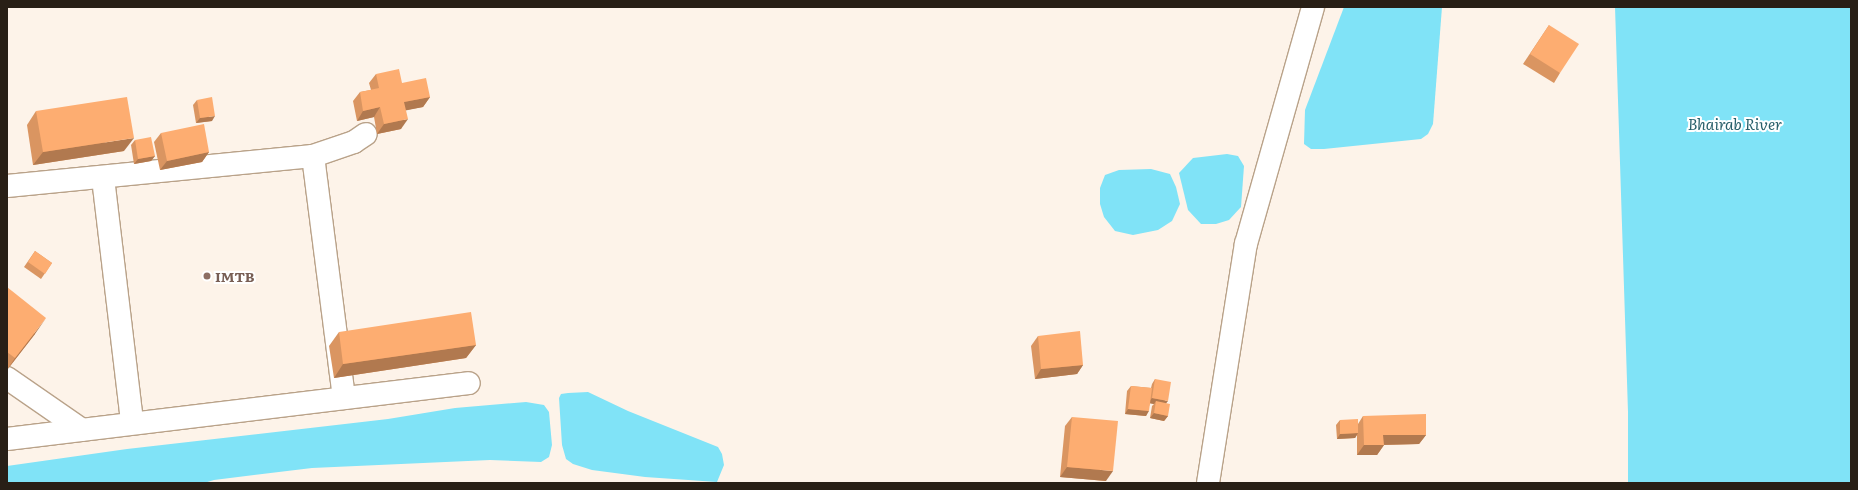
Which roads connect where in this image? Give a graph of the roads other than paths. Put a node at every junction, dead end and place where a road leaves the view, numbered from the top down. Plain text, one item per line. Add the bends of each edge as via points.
1 (1313, 7) edge
2 (366, 134) dead end
3 (312, 156) junction
4 (103, 178) junction
5 (7, 186) edge
6 (7, 378) edge
7 (469, 383) dead end
8 (344, 398) junction
9 (131, 414) dead end
10 (82, 430) junction
11 (7, 439) edge
12 (1208, 483) edge

1 - 12 street via 1246,244
2 - 3 street via 354,142
3 - 4 street
3 - 8 street
4 - 5 street
4 - 9 street
6 - 10 street
7 - 8 street
8 - 10 street
10 - 11 street

